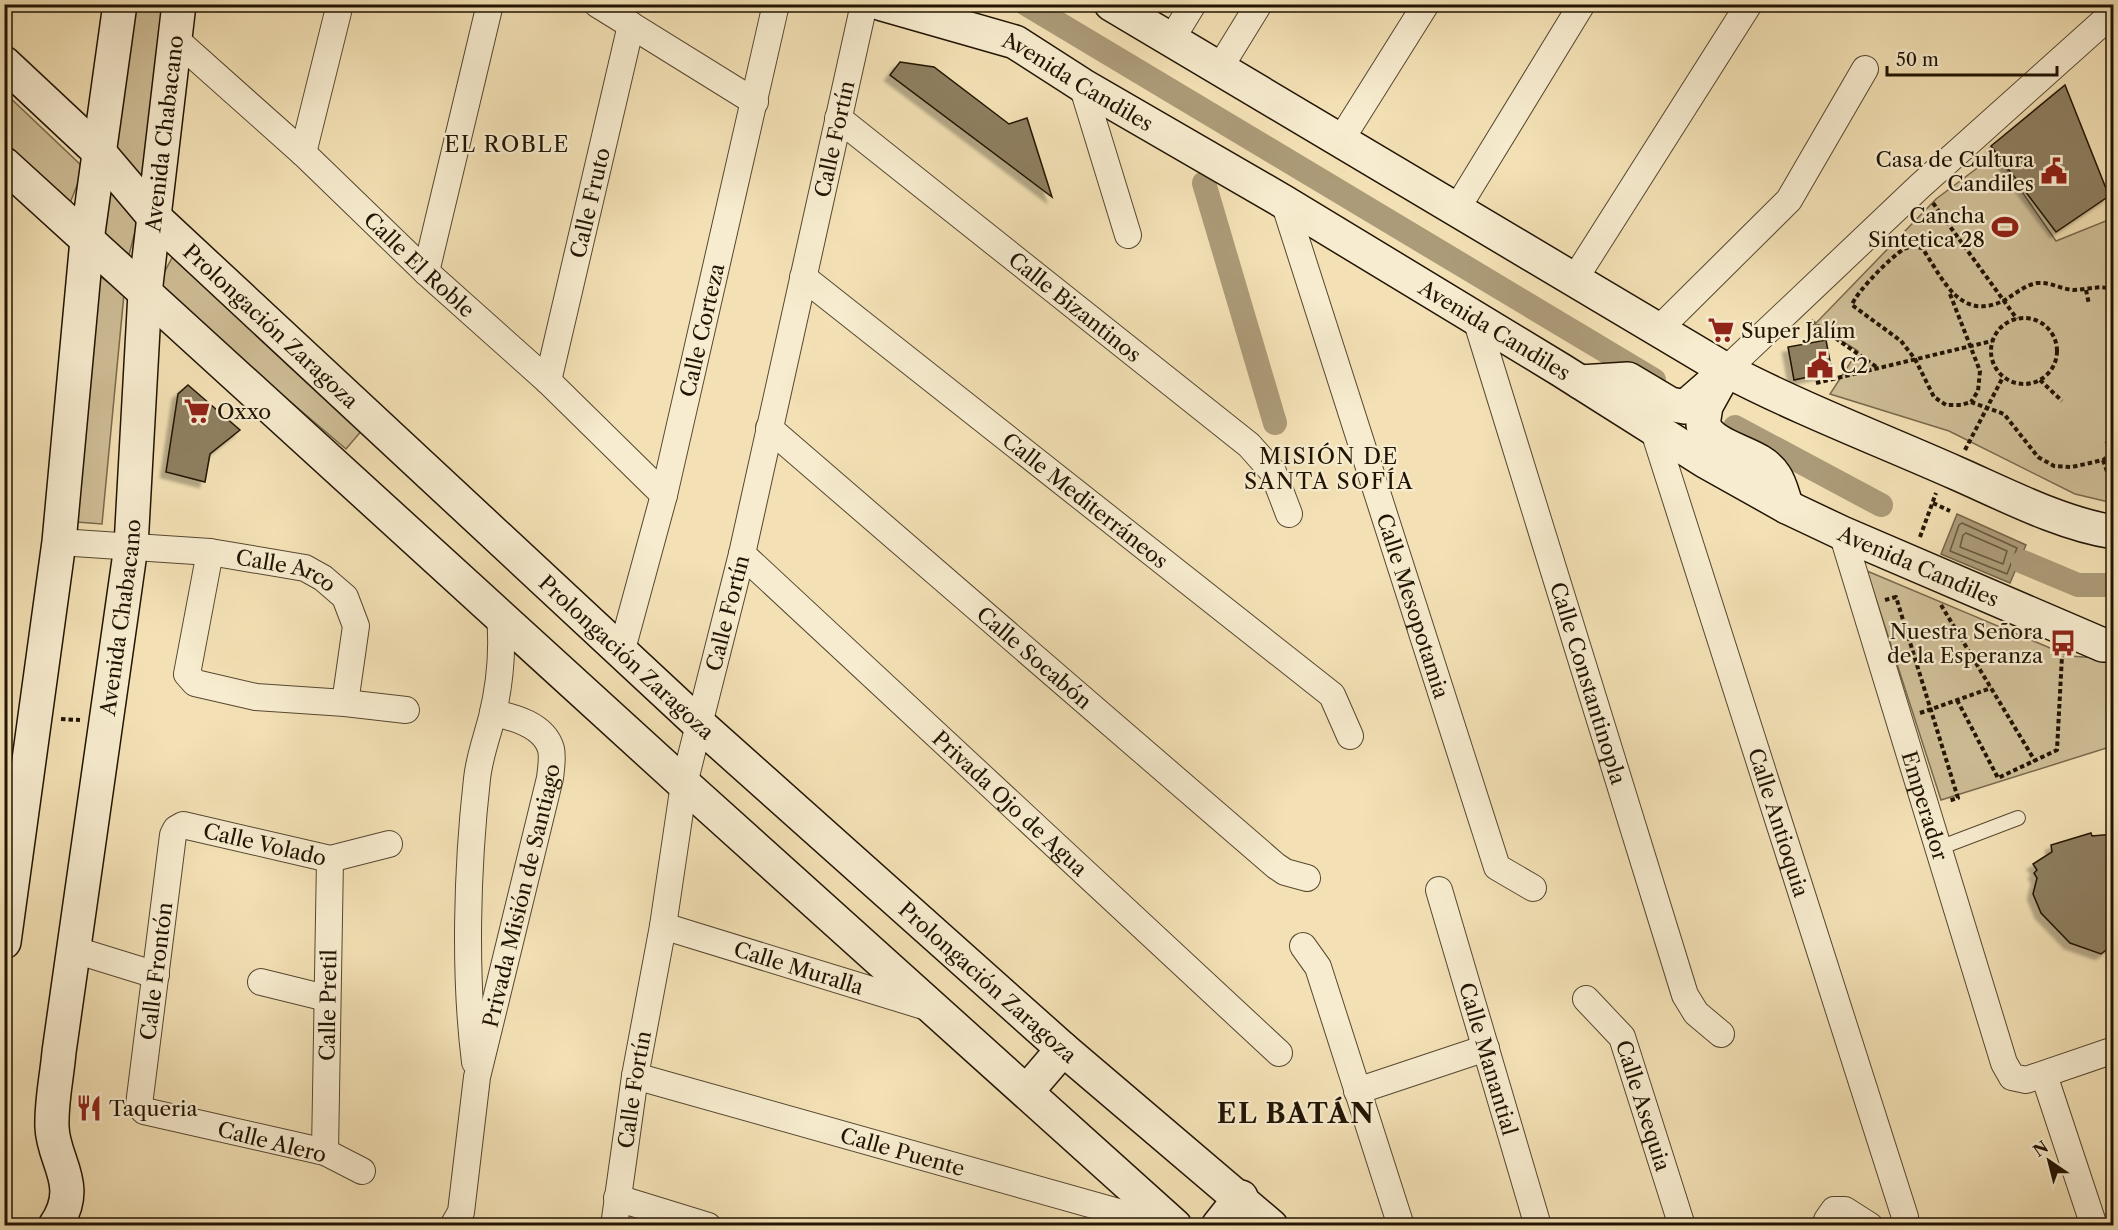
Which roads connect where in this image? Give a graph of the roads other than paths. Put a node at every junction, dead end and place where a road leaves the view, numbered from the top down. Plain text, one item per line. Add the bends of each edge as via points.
1 (120, 4) edge
2 (179, 4) edge
3 (340, 4) edge
4 (490, 4) edge
5 (597, 4) edge
6 (776, 4) edge
7 (864, 4) edge
8 (882, 4) edge
9 (1111, 4) edge
10 (1193, 4) edge
11 (1259, 4) edge
12 (1426, 4) edge
13 (1582, 4) edge
14 (1749, 4) edge
15 (2114, 12) edge
16 (631, 25) junction
17 (174, 38) junction
18 (1171, 40) junction
19 (4, 63) edge
20 (1219, 69) junction
21 (1865, 69) dead end
22 (1082, 85) junction
23 (755, 102) junction
24 (838, 118) junction
25 (1340, 141) junction
26 (98, 151) junction
27 (303, 153) junction
28 (4, 164) edge
29 (1284, 202) junction
30 (1456, 210) junction
31 (154, 217) junction
32 (1128, 235) dead end
33 (87, 240) junction
34 (426, 272) junction
35 (803, 277) junction
36 (1574, 280) junction
37 (145, 293) junction
38 (1476, 319) junction
39 (1658, 330) junction
40 (1726, 370) junction
41 (548, 381) junction
42 (1580, 382) junction
43 (769, 428) junction
44 (1653, 428) junction
45 (664, 495) junction
46 (1787, 507) junction
47 (1290, 514) dead end
48 (2114, 532) edge
49 (1842, 534) junction
50 (59, 542) junction
51 (131, 546) junction
52 (210, 552) junction
53 (742, 554) junction
54 (2034, 616) junction
55 (500, 617) junction
56 (2108, 645) edge
57 (621, 653) junction
58 (345, 702) junction
59 (406, 710) dead end
60 (493, 712) junction
61 (700, 725) junction
62 (1350, 736) dead end
63 (684, 784) junction
64 (2018, 818) dead end
65 (176, 829) joint
66 (389, 844) dead end
67 (1938, 848) junction
68 (330, 859) junction
69 (1306, 878) dead end
70 (1533, 888) dead end
71 (1439, 890) dead end
72 (663, 926) junction
73 (4, 942) edge
74 (1303, 946) dead end
75 (75, 950) junction
76 (156, 975) junction
77 (261, 982) dead end
78 (326, 998) junction
79 (1586, 999) dead end
80 (935, 1009) junction
81 (1721, 1034) dead end
82 (1486, 1048) junction
83 (1063, 1049) junction
84 (2114, 1050) edge
85 (1279, 1053) dead end
86 (2044, 1075) junction
87 (635, 1076) junction
88 (477, 1077) junction
89 (1027, 1091) junction
90 (1357, 1091) junction
91 (144, 1111) joint
92 (325, 1152) junction
93 (362, 1172) dead end
94 (1241, 1197) junction
95 (617, 1198) junction
96 (1905, 1217) dead end
97 (459, 1221) edge
98 (55, 1226) edge
99 (614, 1226) edge
100 (708, 1226) edge
101 (1168, 1226) edge
102 (1176, 1226) edge
103 (1218, 1226) edge
104 (1271, 1226) edge
105 (1401, 1226) edge
106 (1538, 1226) edge
107 (1682, 1226) edge
108 (1828, 1226) edge
109 (1870, 1226) edge
110 (2094, 1226) edge

1 - 26 main road
2 - 17 main road, Avenida Chabacano
3 - 27 street
4 - 34 street
5 - 16 street
6 - 23 street, Calle Corteza
7 - 24 street, Calle Fortín
8 - 22 main road, Avenida Candiles via 1015,42
9 - 18 main road
10 - 18 street
11 - 20 street
12 - 25 street
13 - 30 street
14 - 36 street
15 - 40 street via 1920,186
16 - 23 street
16 - 41 street, Calle Fruto
17 - 27 street, Calle El Roble
17 - 31 main road, Avenida Chabacano
18 - 20 main road
19 - 26 main road, Prolongación Zaragoza
20 - 25 main road
21 - 39 street via 1790,200
22 - 29 main road, Avenida Candiles
22 - 32 street
23 - 45 street, Calle Corteza
24 - 35 street, Calle Fortín
24 - 47 street, Calle Bizantinos via 1249,445 1273,472
25 - 30 main road
26 - 31 main road, Prolongación Zaragoza
26 - 33 main road
27 - 34 street, Calle El Roble
28 - 33 main road
29 - 38 main road, Avenida Candiles
29 - 70 street, Calle Mesopotamia via 1497,867
30 - 36 main road
31 - 37 main road, Avenida Chabacano
31 - 57 main road, Prolongación Zaragoza
33 - 37 main road
33 - 50 main road
34 - 41 street, Calle El Roble
35 - 43 street, Calle Fortín
35 - 62 street, Calle Mediterráneos via 1332,695
36 - 39 main road
37 - 51 main road, Avenida Chabacano
37 - 55 main road
38 - 42 main road, Avenida Candiles
38 - 81 street, Calle Constantinopla via 1686,995 1696,1013
39 - 40 main road
40 - 42 main road via 1685,407 1675,407 1628,379
40 - 46 main road via 1706,406 1703,425 1716,439 1771,471
40 - 48 main road via 1945,483 2091,529
41 - 45 street, Calle El Roble
42 - 44 main road, Avenida Candiles
43 - 53 street, Calle Fortín
43 - 69 street, Calle Socabón via 1276,866
44 - 46 main road, Avenida Candiles
44 - 96 street, Calle Antioquia
45 - 57 street, Calle Corteza
46 - 49 main road, Avenida Candiles
49 - 54 main road, Avenida Candiles via 1918,553
49 - 67 street, Emperador
50 - 51 street, Calle Arco
50 - 73 main road
51 - 52 street, Calle Arco
51 - 75 main road, Avenida Chabacano
52 - 58 street, Calle Arco via 305,568 345,597 356,626
52 - 58 street via 187,674 195,683 256,698
53 - 61 street, Calle Fortín
53 - 85 street, Privada Ojo de Agua
54 - 56 main road, Avenida Candiles
54 - 56 lane via 2046,636 2082,651
55 - 60 street, Privada Misión de Santiago via 502,642
55 - 63 main road
57 - 61 main road, Prolongación Zaragoza
58 - 59 street
60 - 88 street, Privada Misión de Santiago via 477,778 470,873 469,1014
60 - 88 street, Privada Misión de Santiago via 520,719 546,739 551,750 550,778
61 - 63 street, Calle Fortín
61 - 83 main road, Prolongación Zaragoza
63 - 72 street, Calle Fortín
63 - 80 main road
64 - 67 lane
65 - 68 street, Calle Volado via 183,825
65 - 76 street, Calle Frontón
66 - 68 street, Calle Volado
67 - 86 street, Emperador via 2004,1063 2012,1077 2026,1080
68 - 78 street, Calle Pretil
71 - 82 street, Calle Manantial
72 - 80 street, Calle Muralla
72 - 87 street, Calle Fortín
74 - 90 street via 1317,967
75 - 76 street
75 - 98 main road, Avenida Chabacano via 52,1128 67,1184
76 - 91 street, Calle Frontón via 139,1105
77 - 78 street
78 - 92 street, Calle Pretil
79 - 107 street, Calle Asequia via 1622,1037
80 - 89 main road
82 - 90 street
82 - 106 street, Calle Manantial
83 - 89 main road
83 - 94 main road, Prolongación Zaragoza
84 - 86 street
86 - 110 street
87 - 95 street, Calle Fortín
87 - 101 street, Calle Puente
88 - 97 street, Privada Misión de Santiago
89 - 102 main road
90 - 105 street
91 - 92 street, Calle Alero
92 - 93 street, Calle Alero
94 - 103 main road
94 - 104 main road, Prolongación Zaragoza
95 - 99 street, Calle Fortín
95 - 100 street
108 - 109 street via 1827,1220 1834,1210 1845,1210

